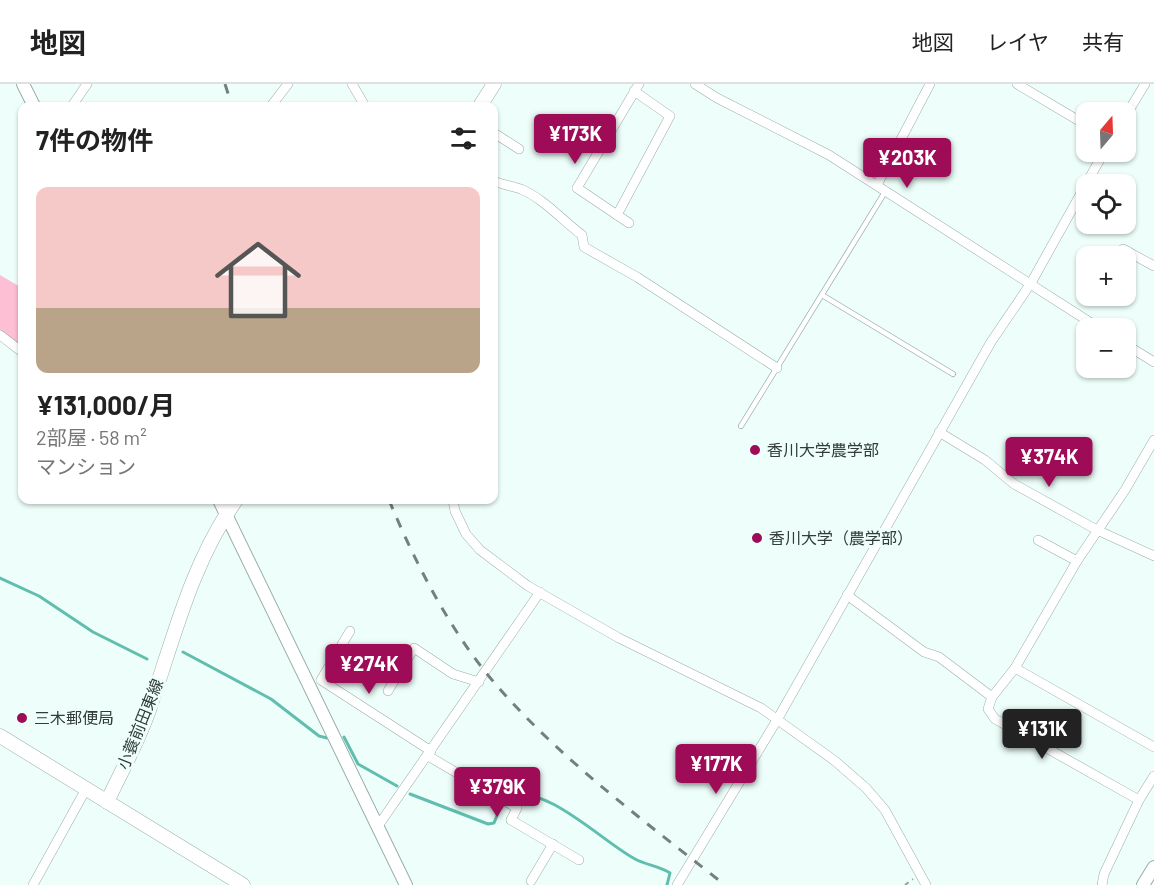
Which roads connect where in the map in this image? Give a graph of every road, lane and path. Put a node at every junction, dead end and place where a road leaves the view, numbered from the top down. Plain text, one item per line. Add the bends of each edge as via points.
1 (23, 84) edge
2 (87, 84) edge
3 (288, 84) edge
4 (494, 84) edge
5 (695, 84) edge
6 (930, 84) edge
7 (1017, 84) edge
8 (1145, 84) edge
9 (356, 85) edge
10 (637, 86) edge
11 (32, 102) edge
12 (75, 102) edge
13 (274, 102) edge
14 (363, 102) edge
15 (483, 102) edge
16 (1134, 102) edge
17 (1076, 119) edge
18 (498, 136) edge
19 (519, 149) dead end
20 (1098, 162) edge
21 (498, 182) edge
22 (877, 185) junction
23 (885, 192) junction
24 (617, 215) junction
25 (629, 223) dead end
26 (1136, 256) edge
27 (1154, 266) edge
28 (1031, 283) junction
29 (822, 295) junction
30 (1084, 318) edge
31 (0, 335) edge
32 (18, 349) edge
33 (1136, 351) edge
34 (1154, 362) edge
35 (777, 368) junction
36 (953, 374) dead end
37 (741, 426) dead end
38 (939, 432) junction
39 (1154, 440) edge
40 (1144, 455) junction
41 (1154, 460) edge
42 (221, 504) edge
43 (233, 504) edge
44 (454, 504) edge
45 (226, 514) junction
46 (1097, 530) junction
47 (1038, 540) dead end
48 (1154, 556) edge
49 (1077, 561) junction
50 (540, 592) junction
51 (847, 595) junction
52 (350, 631) dead end
53 (1015, 668) junction
54 (479, 682) junction
55 (315, 683) junction
56 (388, 692) dead end
57 (992, 698) junction
58 (777, 720) junction
59 (0, 736) edge
60 (1154, 747) edge
61 (429, 753) junction
62 (1154, 776) edge
63 (86, 789) junction
64 (1139, 800) junction
65 (107, 802) junction
66 (378, 826) junction
67 (553, 844) junction
68 (579, 860) dead end
69 (1154, 867) edge
70 (531, 881) dead end
71 (33, 885) edge
72 (243, 885) edge
73 (406, 885) edge
74 (677, 885) edge
75 (926, 885) edge
76 (1102, 885) edge
77 (1143, 885) edge

1 - 11 street
2 - 12 street
3 - 13 street
4 - 15 main road
5 - 22 street
6 - 22 street
7 - 17 street
8 - 16 street
9 - 14 street
10 - 24 street via 670,116
10 - 24 street via 577,188
18 - 19 street
20 - 28 street
21 - 35 street via 521,189 552,209 582,235 584,247
22 - 23 street
23 - 28 street
23 - 29 lane
24 - 25 street
26 - 27 street
28 - 30 street
28 - 38 street via 991,342
29 - 35 lane
29 - 36 lane
31 - 32 street
33 - 34 street
35 - 37 lane
38 - 46 street via 985,460 1014,484
38 - 51 street
39 - 40 street
40 - 41 street
40 - 46 street
42 - 45 street
43 - 45 main road, 小蓑前田東線
44 - 50 street via 466,534 480,550
45 - 55 street
45 - 65 main road, 小蓑前田東線 via 189,591 145,721
46 - 48 street
46 - 49 street
47 - 49 street
49 - 53 street
50 - 54 street
50 - 58 street via 602,629
51 - 57 street
51 - 58 street
52 - 55 street
53 - 57 street
53 - 60 street
54 - 56 street via 453,674 414,648
54 - 61 street
55 - 61 street
55 - 66 street
57 - 64 street via 988,709 995,719
58 - 74 street
58 - 75 street via 866,788 885,810
59 - 63 main road
61 - 66 street
61 - 67 street via 517,808 511,820
62 - 64 street
63 - 65 main road
63 - 71 street
64 - 76 street
65 - 72 main road
66 - 73 street
67 - 68 street
67 - 70 street
69 - 77 street

